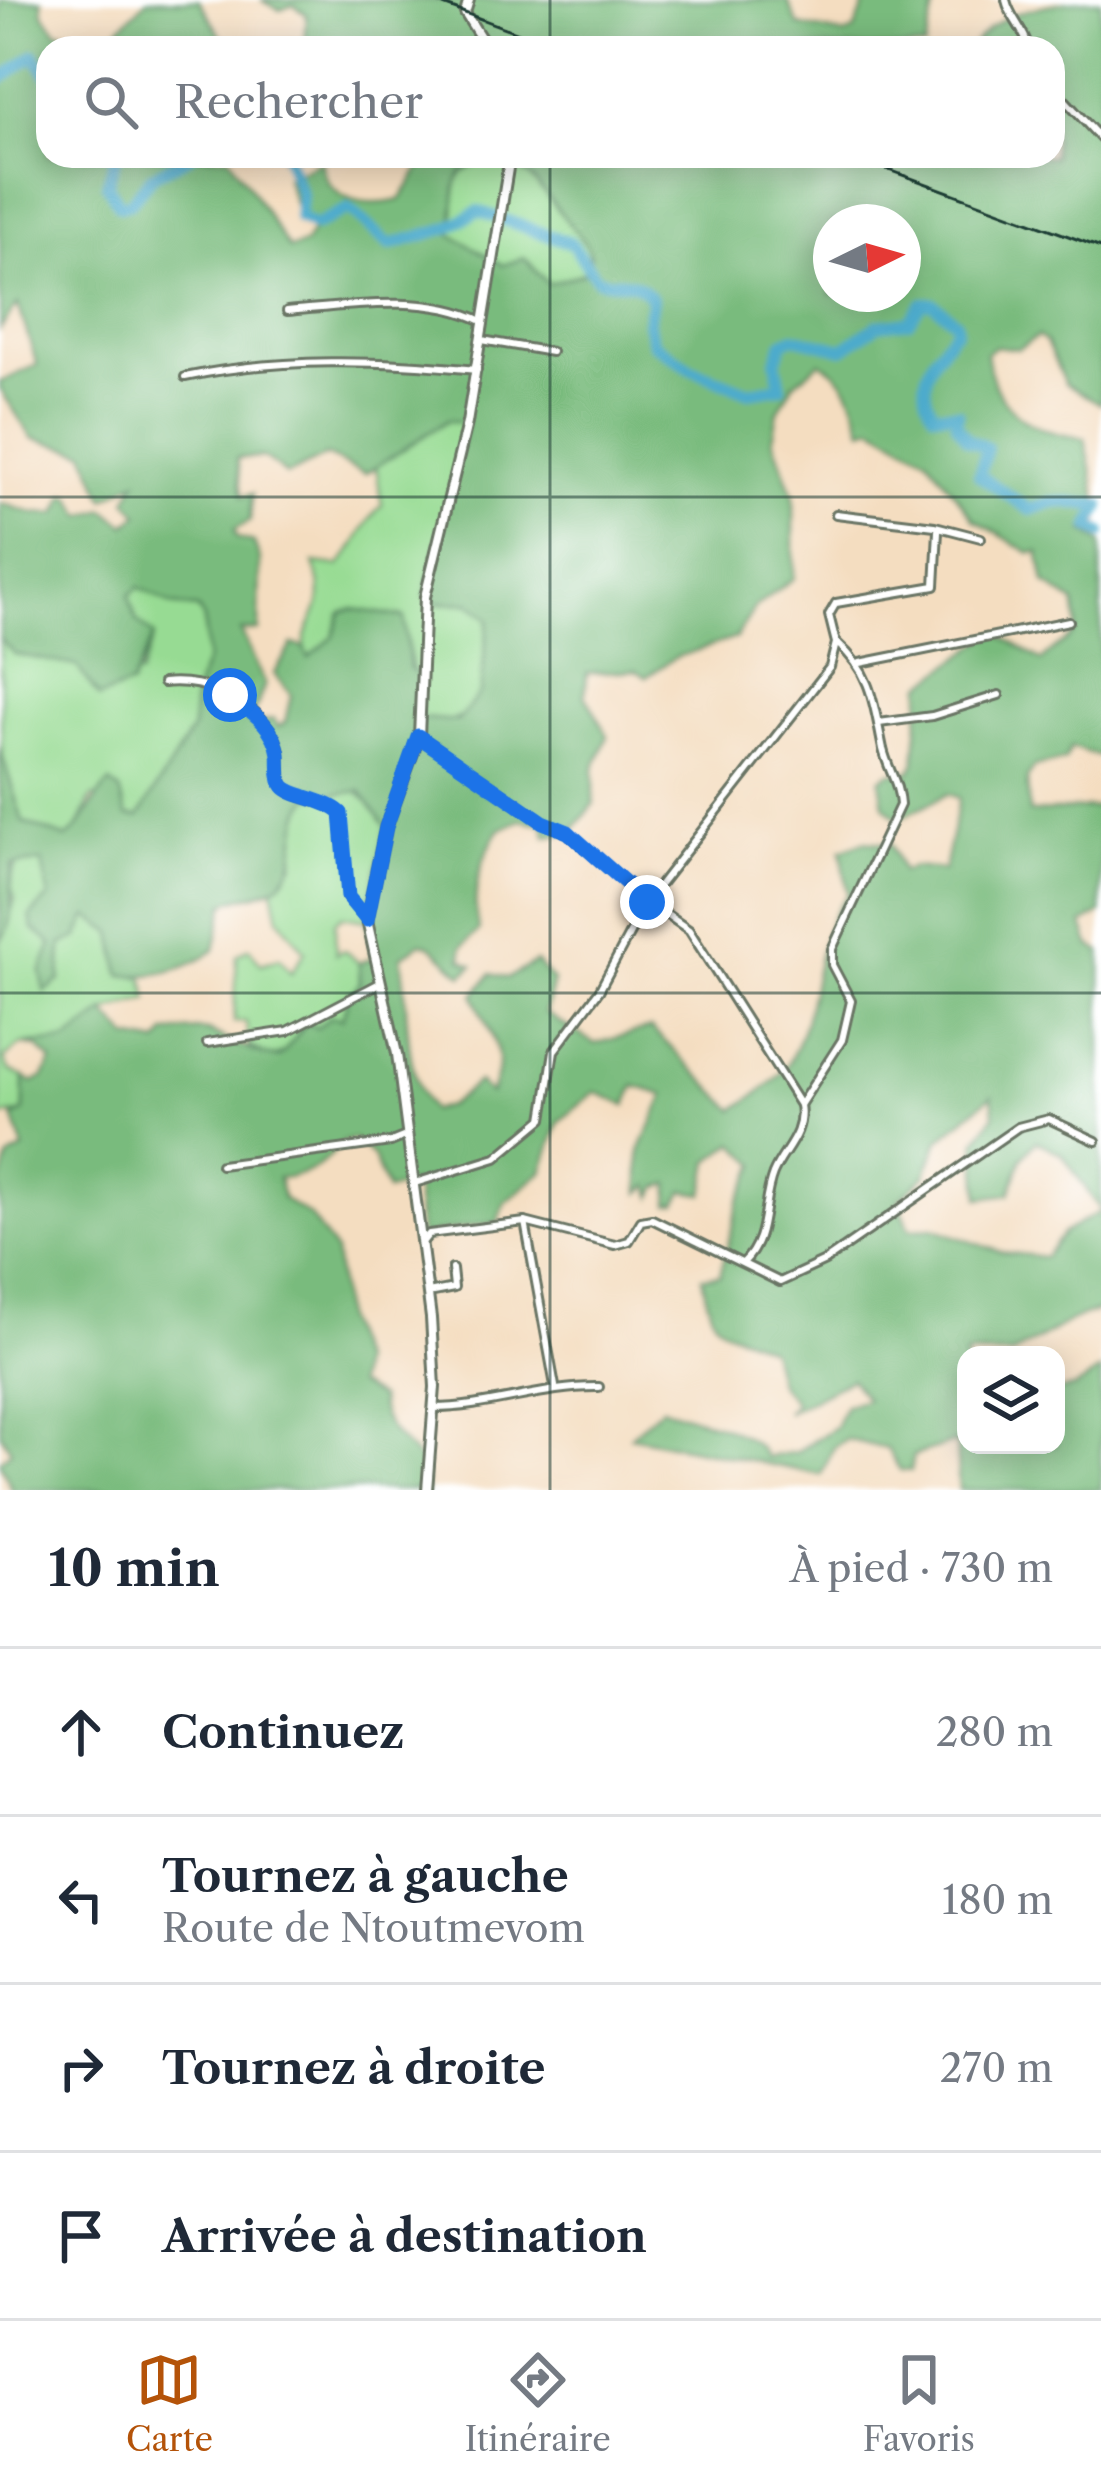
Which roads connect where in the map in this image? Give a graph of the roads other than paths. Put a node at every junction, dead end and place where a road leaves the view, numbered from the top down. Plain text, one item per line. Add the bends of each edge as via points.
1 (469, 0) edge
2 (1006, 0) edge
3 (479, 36) edge
4 (1026, 36) edge
5 (1065, 100) edge
6 (1101, 139) edge
7 (508, 168) edge
8 (287, 311) dead end
9 (485, 322) junction
10 (482, 340) junction
11 (551, 352) dead end
12 (477, 370) junction
13 (185, 377) dead end
14 (836, 514) dead end
15 (938, 531) junction
16 (981, 538) dead end
17 (1069, 621) dead end
18 (836, 644) junction
19 (860, 663) junction
20 (163, 683) dead end
21 (999, 695) dead end
22 (879, 723) junction
23 (418, 736) junction
24 (647, 902) junction
25 (367, 920) junction
26 (378, 984) junction
27 (208, 1043) dead end
28 (800, 1106) junction
29 (407, 1135) junction
30 (1096, 1141) dead end
31 (221, 1165) dead end
32 (416, 1183) junction
33 (525, 1222) junction
34 (421, 1244) junction
35 (743, 1263) junction
36 (452, 1269) dead end
37 (428, 1293) junction
38 (555, 1387) junction
39 (598, 1387) dead end
40 (434, 1408) junction
41 (427, 1490) edge

1 - 3 street via 465,13
2 - 4 street
5 - 6 street
7 - 9 street
8 - 9 street via 400,306
9 - 10 street
10 - 11 street
10 - 12 street
12 - 13 street via 379,360
12 - 23 street via 425,597
14 - 15 street
15 - 16 street
15 - 18 street via 935,586 836,603 829,615
17 - 19 street
18 - 19 street
18 - 24 street via 830,667 793,718
19 - 22 street
20 - 25 street via 209,687 263,720 279,747 282,784 341,813 348,897
21 - 22 street
22 - 28 street via 900,805 832,949 851,1001 842,1040
23 - 24 street via 568,832
23 - 25 street via 386,827
24 - 28 street via 689,930
24 - 32 street via 599,992 554,1051 543,1119 496,1158
25 - 26 street
26 - 27 street via 288,1031
26 - 29 street
28 - 35 street via 802,1119 773,1172 767,1215
29 - 31 street
29 - 32 street
30 - 35 street via 1049,1119 1018,1127 796,1278 768,1279
32 - 34 street
33 - 34 street via 429,1234
33 - 35 street via 615,1245 652,1219
33 - 38 street
34 - 37 street
36 - 37 street via 454,1288
37 - 40 street
38 - 39 street
38 - 40 street
40 - 41 street

